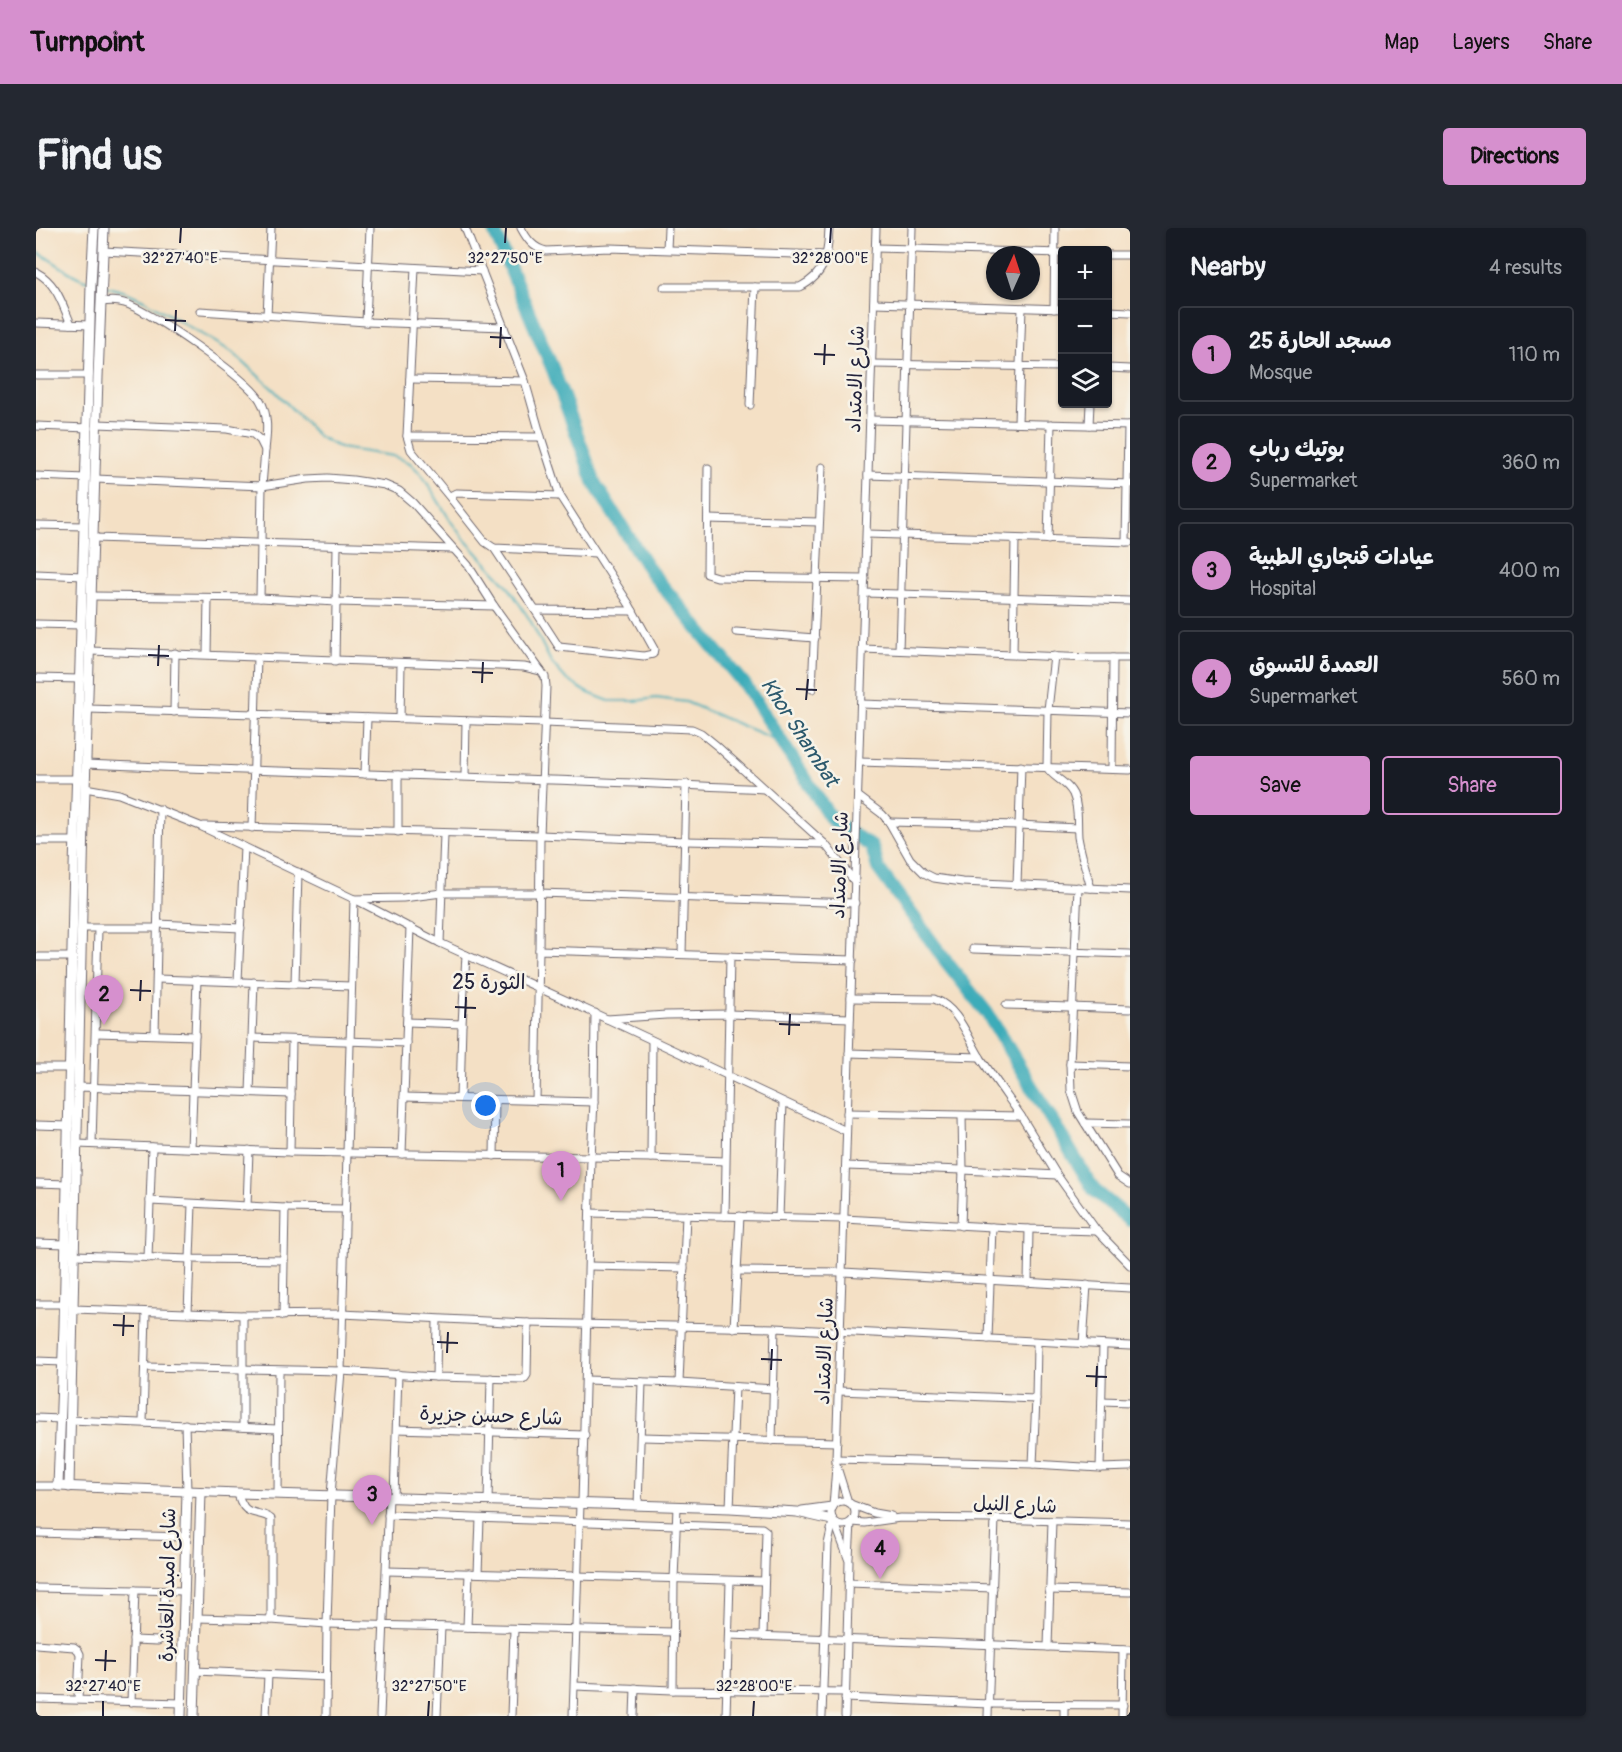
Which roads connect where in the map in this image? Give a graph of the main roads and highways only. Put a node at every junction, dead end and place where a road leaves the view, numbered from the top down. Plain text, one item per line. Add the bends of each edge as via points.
1 (94, 228) edge
2 (104, 228) edge
3 (97, 274) junction
4 (92, 426) junction
5 (90, 478) junction
6 (66, 1419) junction
7 (69, 1487) junction
8 (187, 1491) junction
9 (201, 1491) junction
10 (832, 1506) road end
11 (797, 1512) junction
12 (187, 1515) junction
13 (200, 1515) junction
14 (833, 1521) road end
15 (182, 1716) edge
16 (194, 1716) edge

1 - 3 main road
2 - 3 main road
3 - 4 main road via 101,302
3 - 4 main road via 91,286
4 - 5 main road
5 - 6 main road via 94,538 74,1309
5 - 6 main road via 84,526 69,1068 63,1362
6 - 7 main road
6 - 7 main road via 58,1486
7 - 8 main road
8 - 9 main road
8 - 12 main road, شارع امبدة العاشرة
9 - 11 main road
9 - 13 main road, شارع امبدة العاشرة
10 - 11 main road
11 - 14 main road
12 - 13 main road
12 - 15 main road, شارع امبدة العاشرة
13 - 16 main road, شارع امبدة العاشرة

